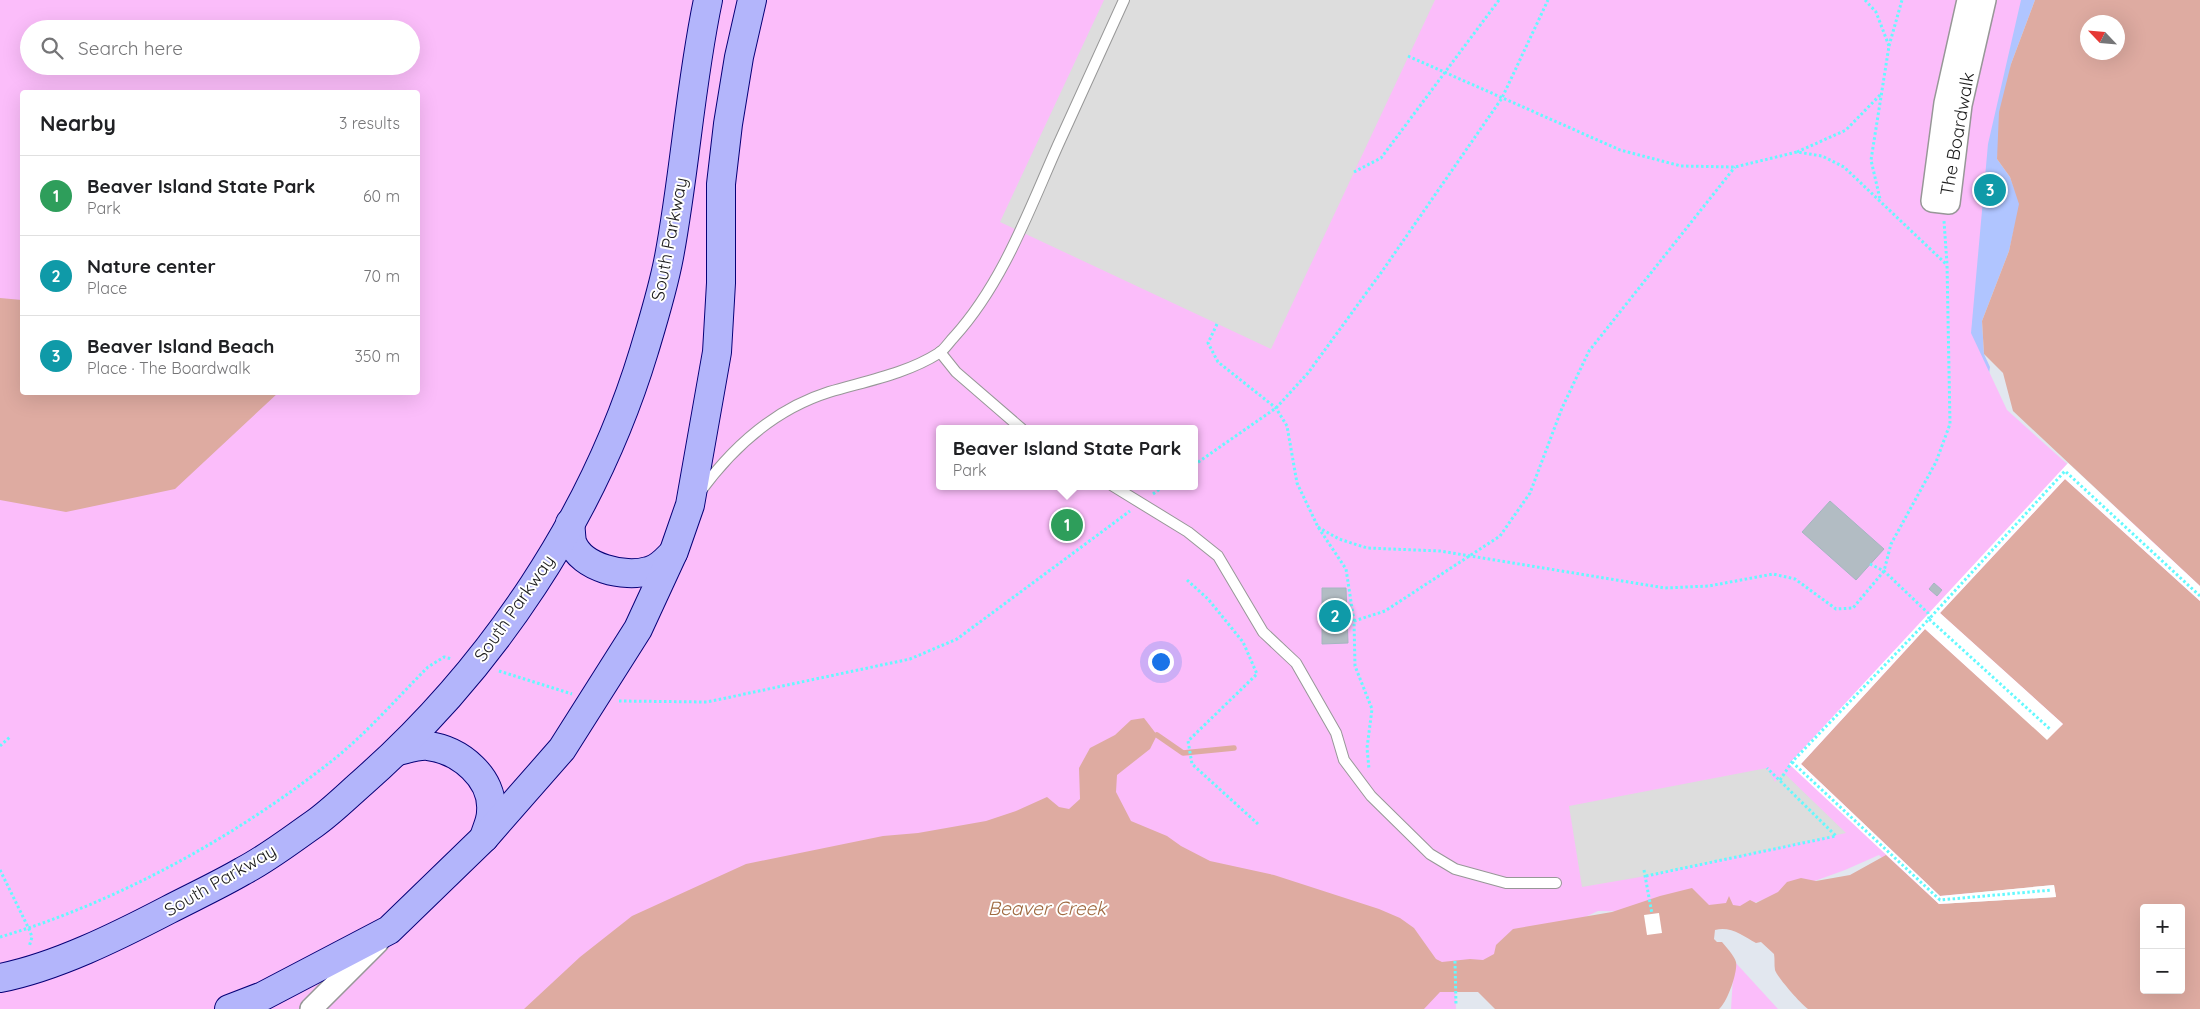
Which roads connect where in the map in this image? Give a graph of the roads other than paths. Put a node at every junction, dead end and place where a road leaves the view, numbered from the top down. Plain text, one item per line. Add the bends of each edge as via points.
1 (708, 0) edge
2 (752, 0) edge
3 (1124, 0) edge
4 (1968, 0) edge
5 (1986, 0) edge
6 (940, 352) junction
7 (1017, 425) edge
8 (1120, 490) edge
9 (690, 505) junction
10 (570, 523) junction
11 (674, 551) junction
12 (398, 751) junction
13 (484, 838) junction
14 (1556, 883) dead end
15 (389, 930) junction
16 (10, 976) edge
17 (229, 1009) edge
18 (311, 1009) edge

1 - 10 street, South Parkway via 669,259 625,408
2 - 9 street via 725,144 717,352
3 - 6 lane via 1008,254 977,307
4 - 5 street, The Boardwalk via 1945,103 1932,201 1942,203 1949,203 1961,105
6 - 7 lane via 956,372
6 - 9 lane via 896,374 796,405 769,422 719,467
8 - 14 lane via 1188,532 1218,556 1263,632 1296,663 1336,733 1344,760 1371,796 1430,854 1454,869 1506,883
9 - 11 street
10 - 11 street via 576,550 597,566 614,572 649,571 661,565
10 - 12 street, South Parkway via 539,576 476,664
11 - 13 street via 638,628 562,749
12 - 13 street via 426,746 439,748 460,757 480,775 489,796 491,812
12 - 16 street, South Parkway via 316,822 245,870 118,936
13 - 15 street
15 - 17 street via 263,996
15 - 18 street

